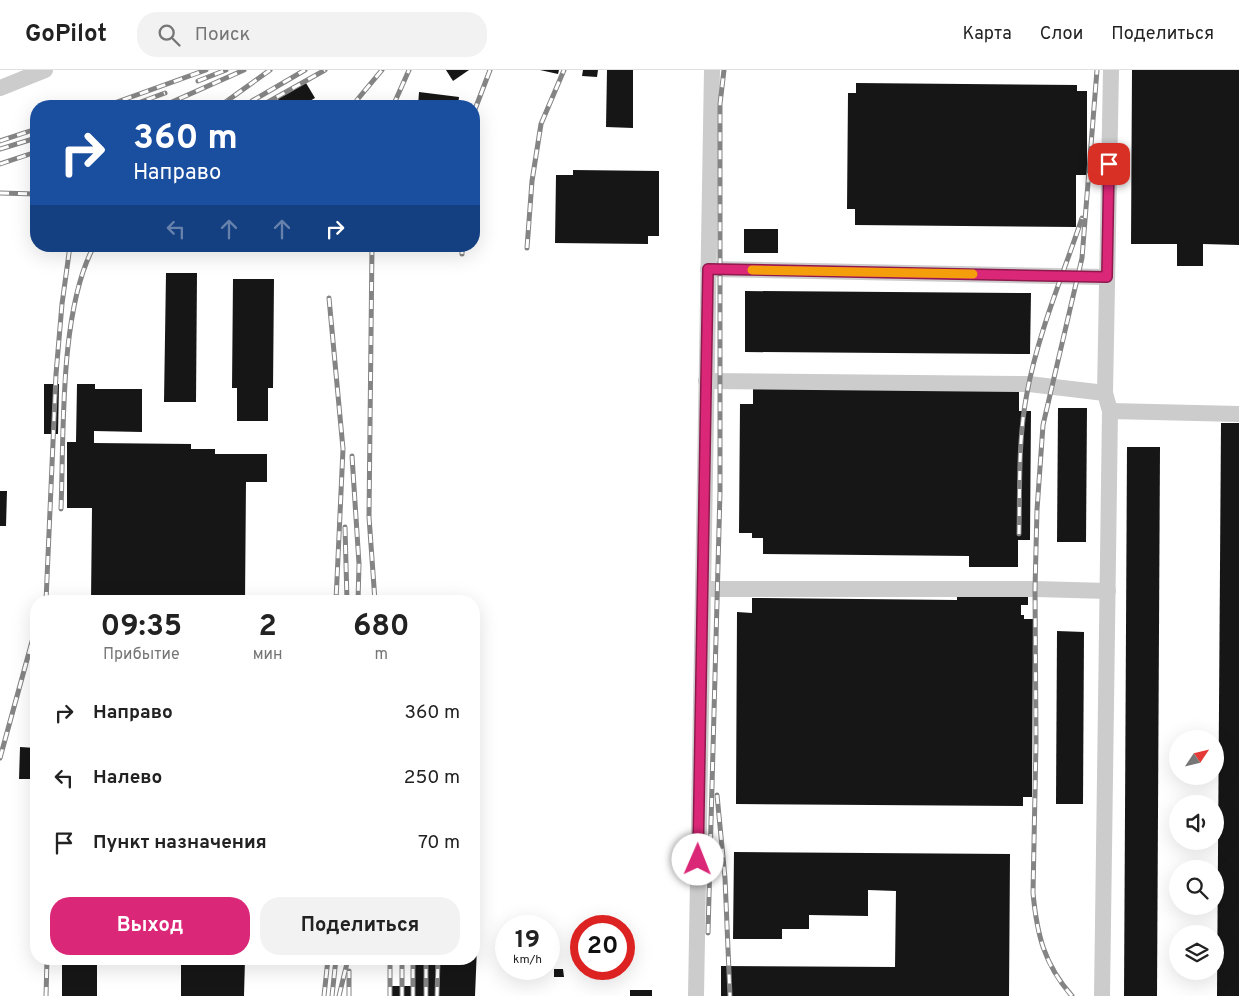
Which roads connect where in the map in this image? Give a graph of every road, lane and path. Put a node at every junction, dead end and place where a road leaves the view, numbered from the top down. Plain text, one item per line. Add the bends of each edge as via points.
1 (45, 70) edge
2 (712, 70) edge
3 (1111, 70) edge
4 (0, 88) edge
5 (708, 269) junction
6 (1107, 277) junction
7 (706, 381) junction
8 (1105, 393) junction
9 (1110, 411) junction
10 (1239, 414) edge
11 (703, 589) junction
12 (1108, 591) junction
13 (696, 996) edge
14 (1102, 996) edge

1 - 4 lane
2 - 5 lane
3 - 6 lane
5 - 6 lane
5 - 7 lane
6 - 8 lane
7 - 8 lane via 1029,384
7 - 11 lane
8 - 9 lane
9 - 10 lane
9 - 12 lane
11 - 12 lane
11 - 13 lane
12 - 14 lane

